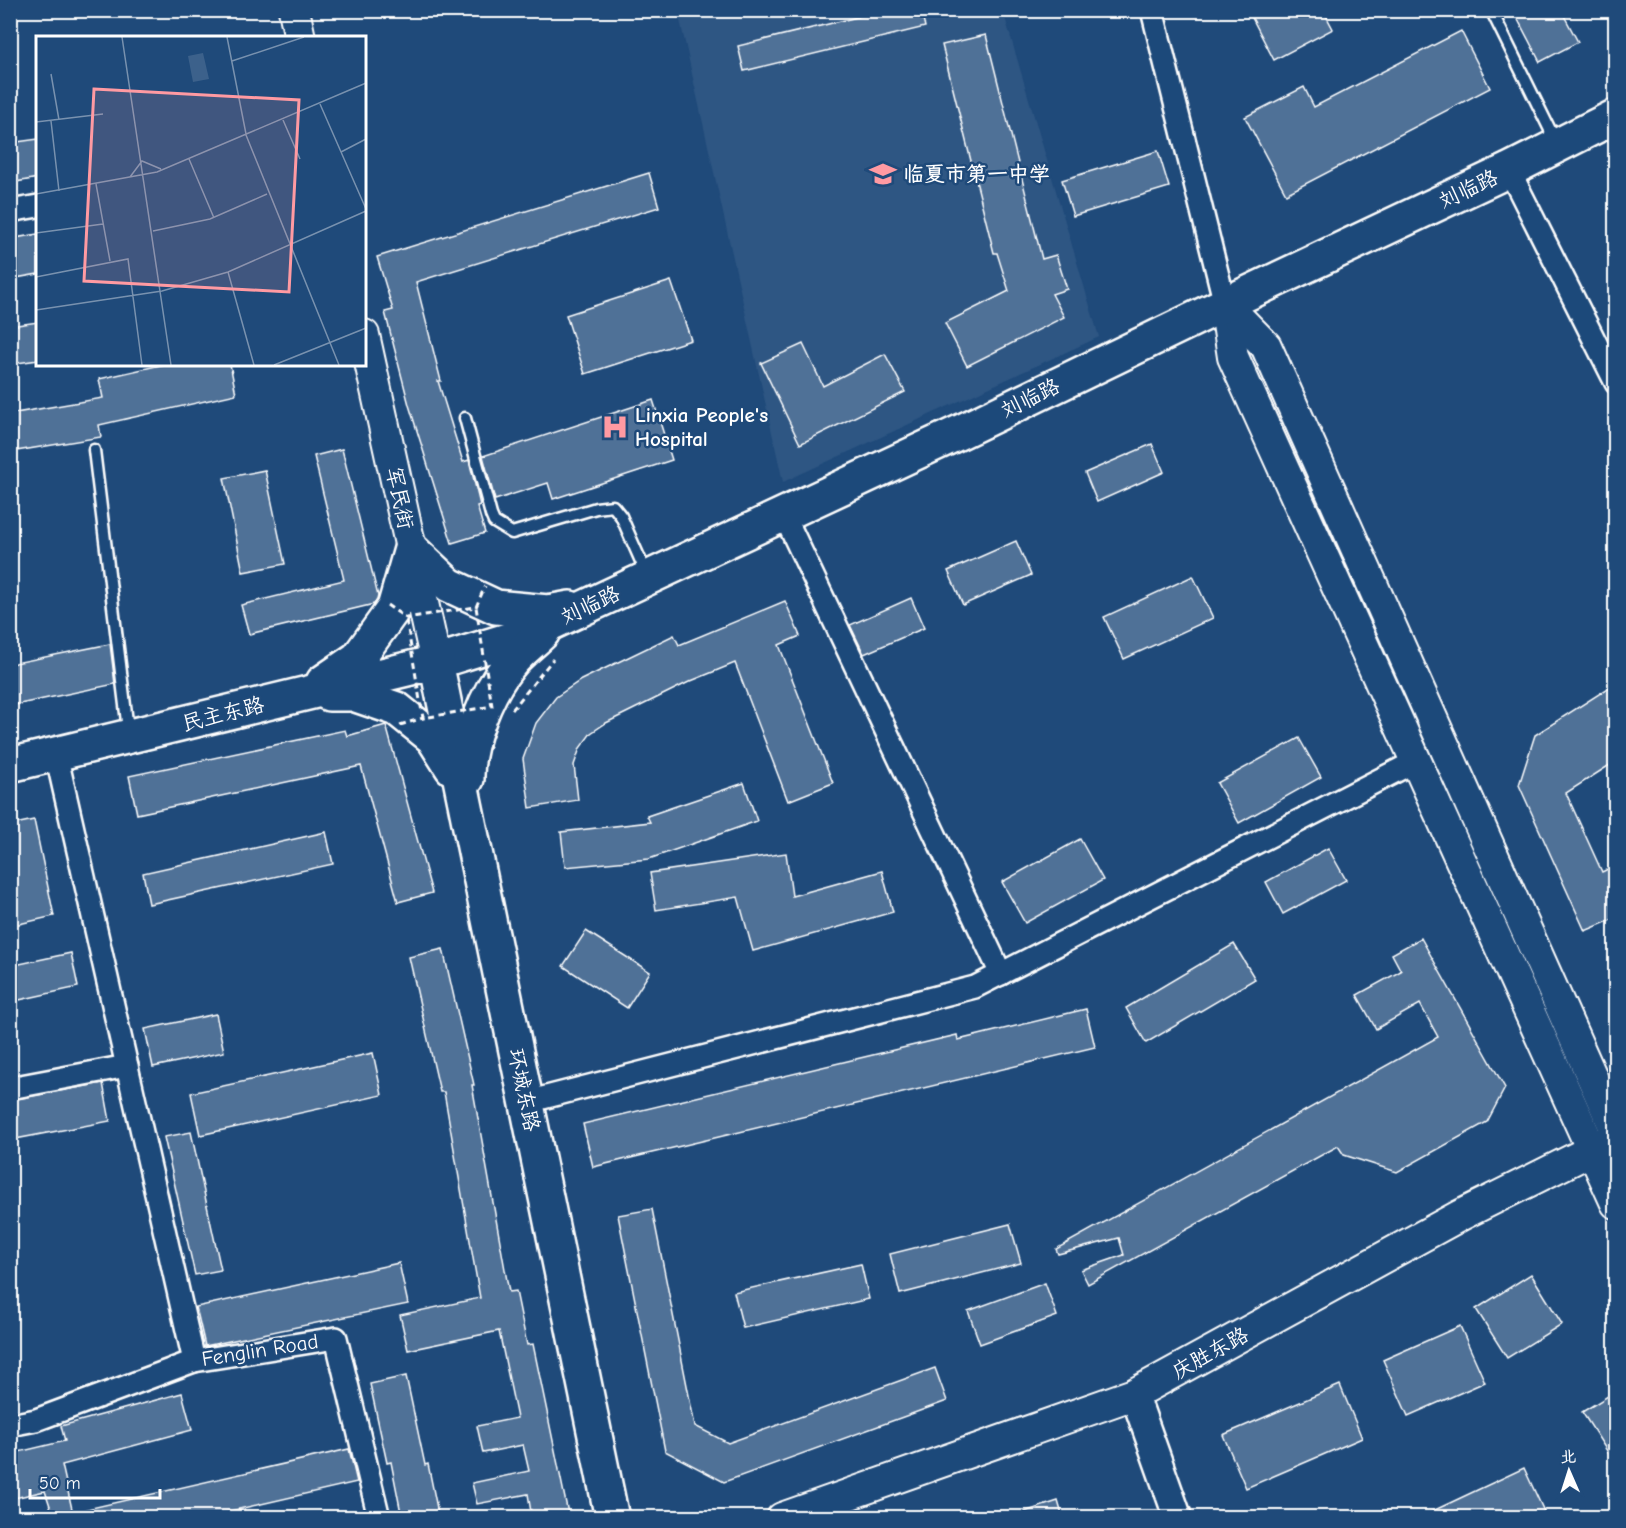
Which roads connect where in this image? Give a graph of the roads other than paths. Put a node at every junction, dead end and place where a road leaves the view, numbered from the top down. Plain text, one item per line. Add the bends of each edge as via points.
1 (294, 10) edge
2 (1152, 10) edge
3 (1491, 10) edge
4 (300, 36) edge
5 (1616, 116) edge
6 (1558, 145) junction
7 (1509, 170) junction
8 (36, 206) edge
9 (10, 211) edge
10 (1225, 304) junction
11 (366, 344) edge
12 (1616, 383) edge
13 (465, 418) dead end
14 (94, 450) dead end
15 (784, 514) junction
16 (411, 549) junction
17 (648, 578) junction
18 (599, 601) junction
19 (436, 662) junction
20 (306, 693) junction
21 (128, 730) dead end
22 (56, 754) junction
23 (1416, 760) junction
24 (10, 765) edge
25 (469, 822) junction
26 (1001, 974) junction
27 (127, 1066) junction
28 (10, 1088) edge
29 (527, 1102) junction
30 (1616, 1131) edge
31 (1603, 1143) edge
32 (1616, 1203) edge
33 (194, 1361) junction
34 (1134, 1394) junction
35 (10, 1425) edge
36 (380, 1518) edge
37 (612, 1518) edge
38 (782, 1518) edge
39 (1178, 1518) edge

1 - 4 main road
2 - 10 street
3 - 6 lane
5 - 6 main road, 刘临路
6 - 7 main road, 刘临路
7 - 10 main road, 刘临路
7 - 12 street
8 - 9 street
10 - 15 main road, 刘临路
10 - 23 main road via 1233,357
10 - 30 main road via 1266,346
11 - 16 main road, 军民街
13 - 17 lane via 495,522 512,533 613,506
14 - 21 lane
15 - 17 main road, 刘临路
15 - 26 street
16 - 18 main road via 449,585 496,607 548,612
16 - 19 main road, 军民街
16 - 20 main road via 394,608 364,650
17 - 18 main road, 刘临路
18 - 19 main road, 刘临路 via 530,633
18 - 25 main road via 549,626 509,665 480,713 467,767
19 - 20 main road, 民主东路
19 - 25 main road, 环城东路
20 - 22 main road, 民主东路
20 - 25 main road via 353,694 397,709 433,738 458,777
22 - 24 main road, 民主东路
22 - 27 street
23 - 26 street
23 - 31 main road
25 - 29 main road, 环城东路
26 - 29 street via 975,987
27 - 28 street
27 - 33 street
29 - 37 main road, 环城东路
31 - 32 main road
31 - 34 main road, 庆胜东路 via 1461,1215
33 - 35 street, Fenglin Road via 36,1420
33 - 36 street, Fenglin Road via 336,1338
34 - 38 main road, 庆胜东路
34 - 39 street

